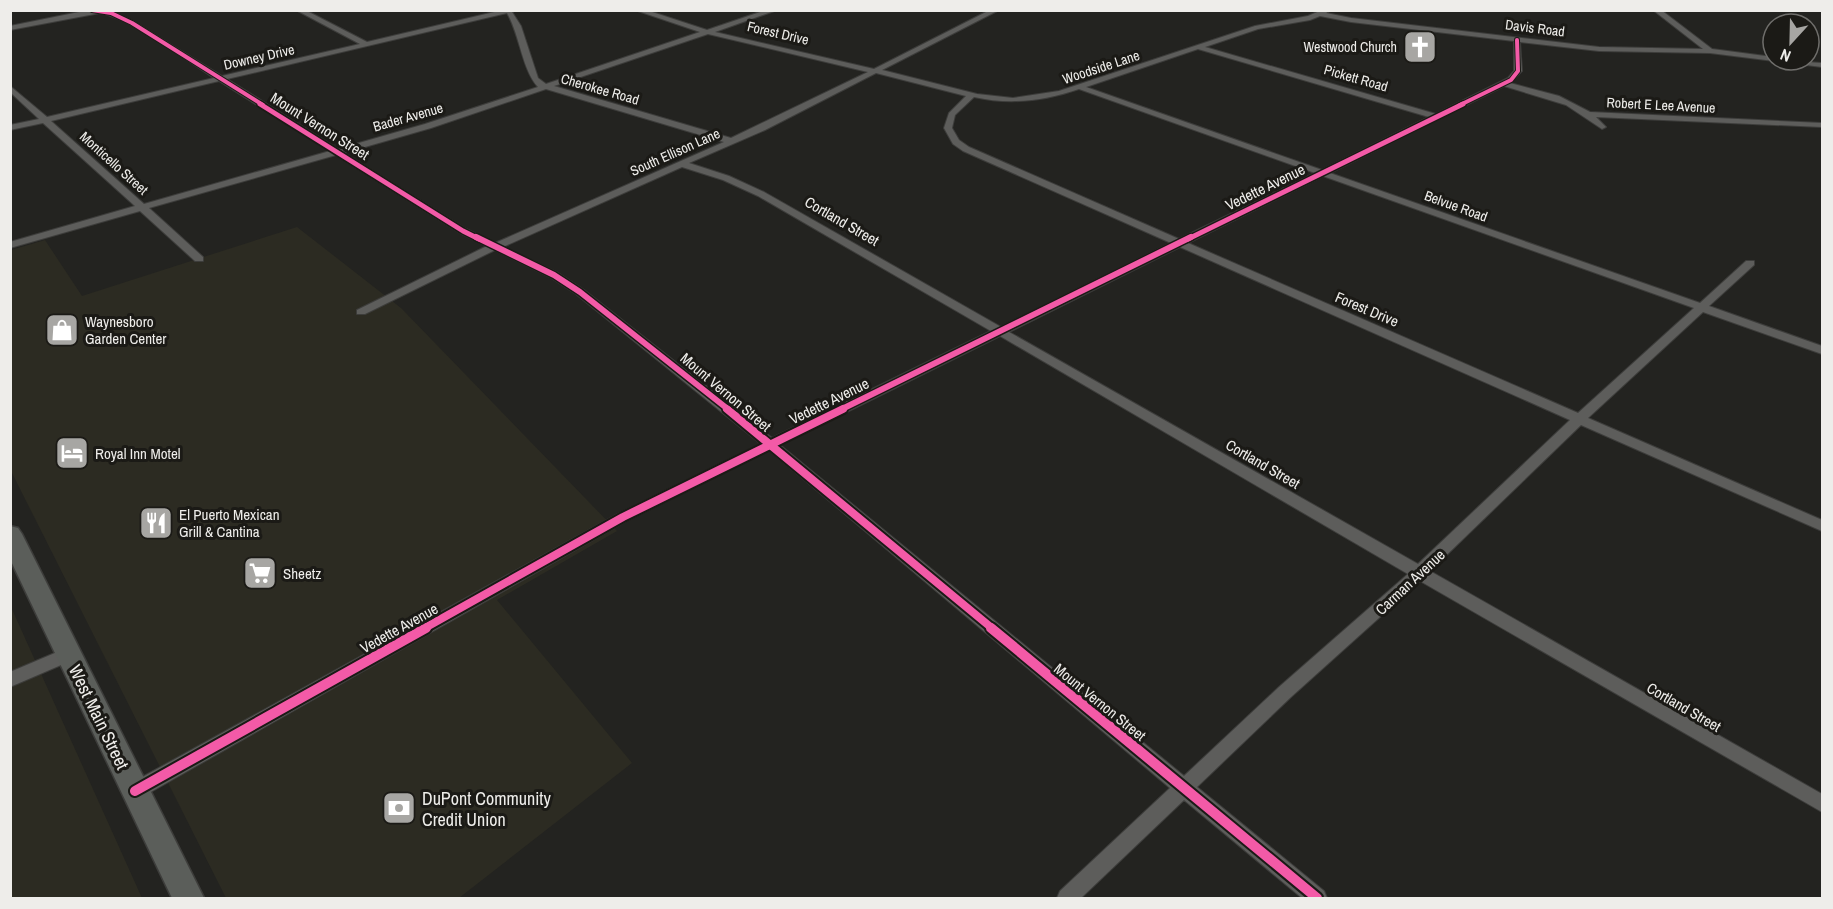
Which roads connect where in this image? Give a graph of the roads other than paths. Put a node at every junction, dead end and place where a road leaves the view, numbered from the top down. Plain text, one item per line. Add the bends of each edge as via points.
1 (298, 10) edge
2 (638, 10) edge
3 (774, 10) edge
4 (996, 10) edge
5 (1656, 10) edge
6 (100, 11) edge
7 (510, 11) edge
8 (1325, 12) edge
9 (10, 28) edge
10 (710, 33) junction
11 (1517, 40) junction
12 (366, 44) junction
13 (1198, 47) junction
14 (1710, 51) junction
15 (1761, 57) edge
16 (877, 71) junction
17 (220, 79) junction
18 (1504, 84) junction
19 (546, 87) junction
20 (1080, 87) junction
21 (10, 88) edge
22 (972, 95) junction
23 (1590, 114) junction
24 (1438, 117) junction
25 (45, 120) junction
26 (1822, 125) edge
27 (1602, 127) dead end
28 (10, 128) edge
29 (731, 141) junction
30 (337, 152) junction
31 (682, 164) junction
32 (1324, 173) junction
33 (142, 207) junction
34 (1180, 243) junction
35 (10, 245) edge
36 (494, 247) junction
37 (199, 259) dead end
38 (1750, 263) dead end
39 (1702, 307) junction
40 (361, 312) dead end
41 (1001, 332) junction
42 (1822, 350) edge
43 (1582, 420) junction
44 (770, 445) junction
45 (1822, 526) edge
46 (10, 534) edge
47 (1419, 573) junction
48 (69, 654) junction
49 (10, 680) edge
50 (1184, 789) junction
51 (135, 791) junction
52 (1822, 804) edge
53 (188, 898) edge
54 (1067, 898) edge
55 (1317, 898) edge

1 - 12 street
2 - 10 street, Forest Drive
3 - 10 street, Bader Avenue
4 - 16 street, South Ellison Lane
5 - 14 street
6 - 9 street
6 - 17 street, Mount Vernon Street via 122,17
7 - 12 street, Downey Drive
7 - 19 street, Cherokee Road via 535,79
8 - 11 street, Davis Road via 1351,20
8 - 13 street, Woodside Lane via 1264,25
10 - 16 street, Forest Drive
10 - 19 street, Bader Avenue
11 - 14 street, Davis Road via 1618,51
11 - 18 street via 1518,70
12 - 17 street, Downey Drive
13 - 20 street, Woodside Lane
13 - 24 street, Pickett Road
14 - 15 street, Davis Road
16 - 22 street, Woodside Lane
16 - 29 street, South Ellison Lane
17 - 25 street, Downey Drive
17 - 30 street, Mount Vernon Street
18 - 23 street, Robert E Lee Avenue via 1562,100
18 - 24 street, Vedette Avenue
19 - 29 street, Cherokee Road
19 - 30 street, Bader Avenue
20 - 22 street, Woodside Lane via 1025,99
20 - 32 street, Belvue Road
21 - 25 street, Monticello Street
22 - 34 street, Forest Drive via 955,110 947,124 949,135 960,145
23 - 26 street, Robert E Lee Avenue
23 - 27 street
24 - 32 street, Vedette Avenue
25 - 28 street, Downey Drive
25 - 33 street, Monticello Street
29 - 31 street, South Ellison Lane
30 - 33 street, Bader Avenue
30 - 36 street, Mount Vernon Street
31 - 36 street, South Ellison Lane
31 - 41 street, Cortland Street via 761,194
32 - 34 street, Vedette Avenue
32 - 39 street, Belvue Road
33 - 35 street, Bader Avenue
33 - 37 street, Monticello Street
34 - 41 street, Vedette Avenue
34 - 43 street, Forest Drive
36 - 40 street, South Ellison Lane
36 - 44 street, Mount Vernon Street via 554,275 580,292
38 - 39 street, Carman Avenue
39 - 42 street, Belvue Road
39 - 43 street, Carman Avenue
41 - 44 street, Vedette Avenue
41 - 47 street, Cortland Street
43 - 45 street, Forest Drive
43 - 47 street, Carman Avenue via 1539,456
44 - 50 street, Mount Vernon Street
44 - 51 street, Vedette Avenue via 623,518
46 - 48 main road, West Main Street
47 - 50 street, Carman Avenue via 1285,692
47 - 52 street, Cortland Street
48 - 49 street
48 - 51 main road, West Main Street
50 - 54 street, Carman Avenue
50 - 55 street, Mount Vernon Street
51 - 53 main road, West Main Street

